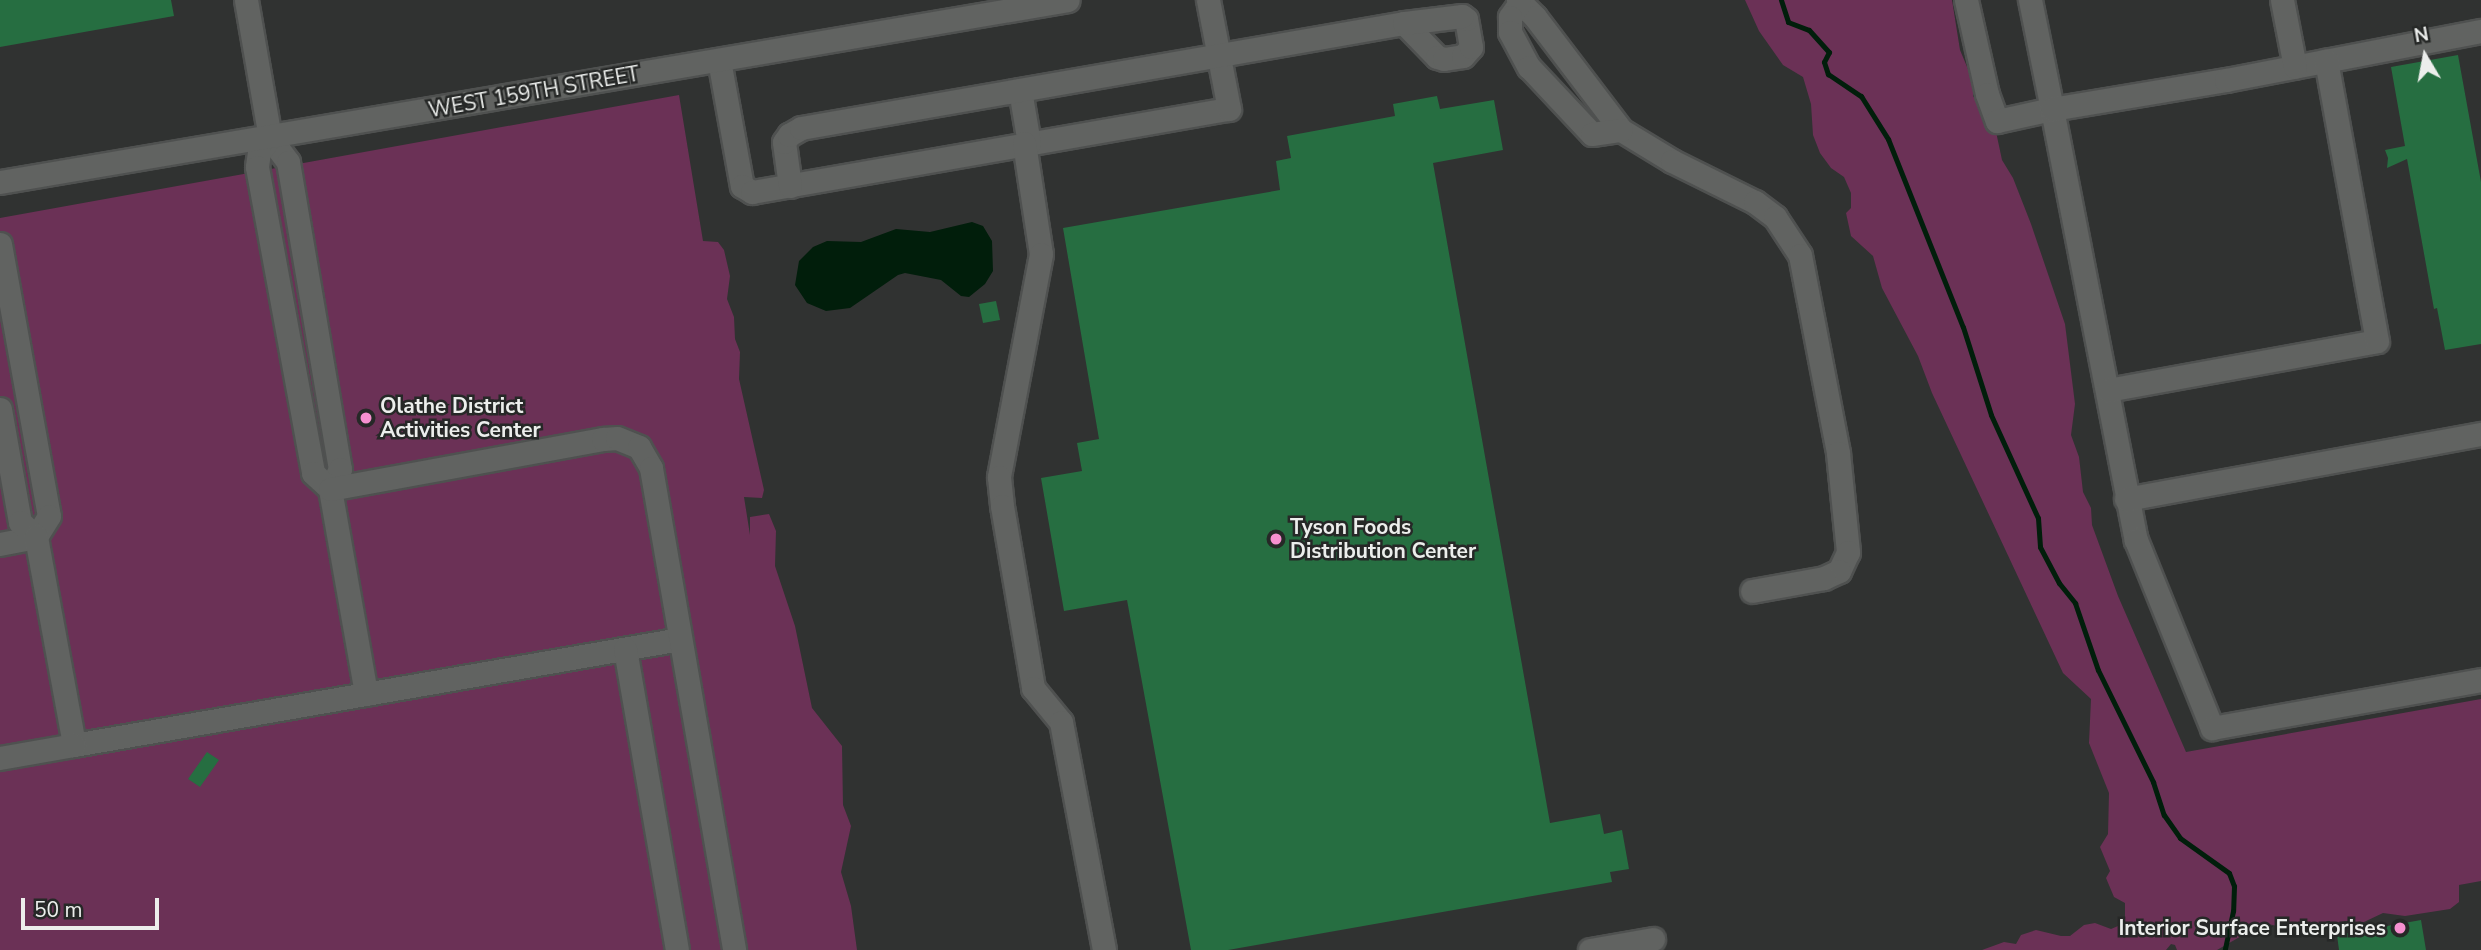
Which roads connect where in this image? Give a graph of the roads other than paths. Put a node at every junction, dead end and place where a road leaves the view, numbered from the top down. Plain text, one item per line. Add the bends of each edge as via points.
1 (246, 0) edge
2 (1068, 0) edge
3 (1208, 0) edge
4 (2030, 0) edge
5 (2282, 0) edge
6 (1518, 2) edge
7 (1967, 8) edge
8 (1404, 23) dead end
9 (2481, 31) edge
10 (1219, 55) junction
11 (719, 60) junction
12 (2326, 61) junction
13 (2295, 67) junction
14 (1020, 90) junction
15 (2052, 109) junction
16 (1621, 130) junction
17 (271, 138) junction
18 (1027, 143) junction
19 (0, 182) edge
20 (790, 186) junction
21 (0, 244) edge
22 (2108, 390) junction
23 (0, 409) edge
24 (331, 417) junction
25 (303, 422) junction
26 (2481, 434) edge
27 (330, 489) junction
28 (2126, 499) junction
29 (36, 537) junction
30 (0, 544) edge
31 (1752, 591) dead end
32 (680, 639) junction
33 (625, 649) junction
34 (2481, 680) edge
35 (366, 694) junction
36 (74, 745) junction
37 (0, 758) edge
38 (1653, 939) dead end
39 (677, 950) edge
40 (734, 950) edge
41 (1104, 950) edge
42 (1590, 950) edge

1 - 17 street
2 - 11 street, WEST 159TH STREET
3 - 10 street
4 - 15 street
5 - 13 street
6 - 16 street via 1535,17
6 - 16 street via 1510,17 1510,32 1529,67 1592,134
7 - 15 street via 1997,121
8 - 10 street
9 - 12 street
10 - 14 street
10 - 18 street via 1229,109
11 - 17 street, WEST 159TH STREET
11 - 20 street via 741,186 752,191
12 - 13 street
12 - 22 street via 2377,341
13 - 15 street
14 - 18 street
14 - 20 street via 801,128 784,142
15 - 22 street
16 - 31 street via 1672,162 1755,202 1775,217 1800,256 1838,453 1847,552 1839,571 1824,578
17 - 19 street, WEST 159TH STREET
17 - 24 street via 288,162
17 - 25 street via 259,152 257,167
18 - 20 street
18 - 41 street via 1041,254 999,477 1033,688 1062,722
21 - 29 street via 49,516
22 - 28 street
23 - 29 street via 20,522
24 - 25 street
24 - 27 street via 340,469
25 - 27 street via 313,473
26 - 28 street
27 - 32 street via 604,439 629,441 647,456 651,468
27 - 35 street
28 - 34 street via 2136,540 2212,728
29 - 30 street
29 - 36 street
32 - 33 street
32 - 40 street
33 - 35 street
33 - 39 street
35 - 36 street
36 - 37 street
38 - 42 street

